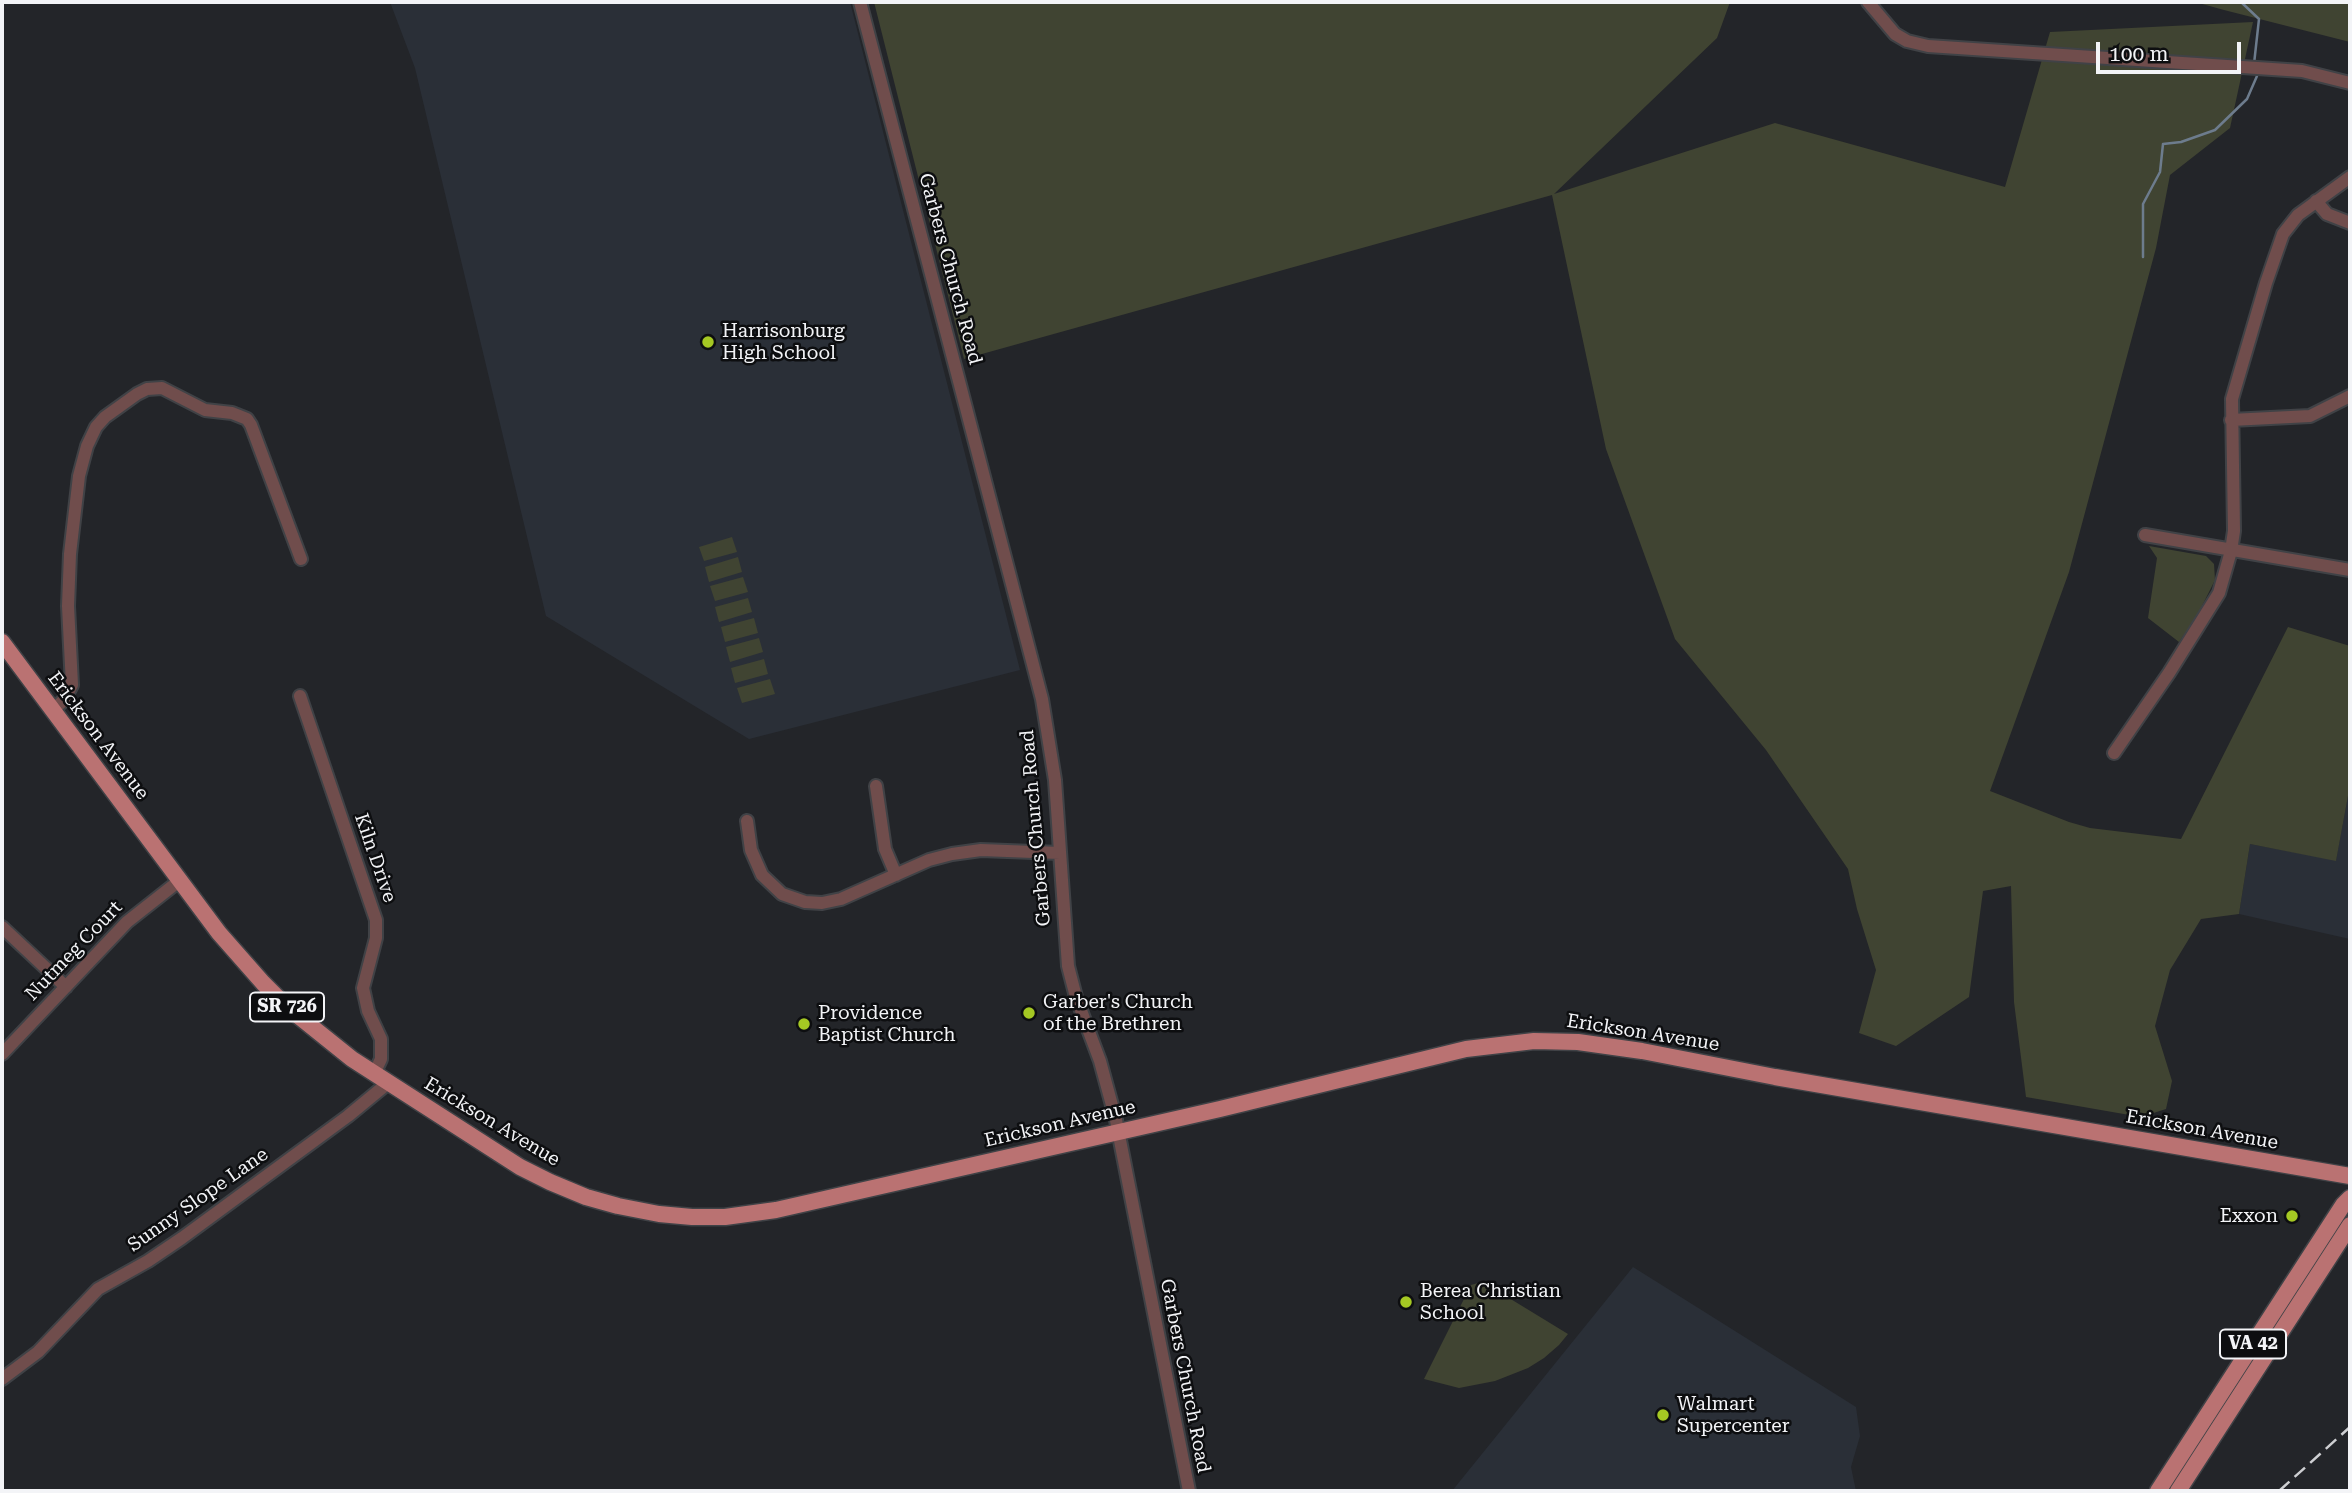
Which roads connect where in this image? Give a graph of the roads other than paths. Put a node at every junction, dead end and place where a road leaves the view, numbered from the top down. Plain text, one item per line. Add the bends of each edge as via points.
1 (860, 2) edge
2 (1868, 2) edge
3 (2350, 82) edge
4 (2350, 177) edge
5 (2316, 201) junction
6 (2350, 223) edge
7 (2350, 396) edge
8 (2231, 420) junction
9 (2145, 536) dead end
10 (2231, 551) junction
11 (301, 559) dead end
12 (2350, 570) edge
13 (2, 642) edge
14 (300, 696) dead end
15 (53, 710) junction
16 (2113, 752) dead end
17 (876, 786) dead end
18 (747, 821) dead end
19 (1060, 853) junction
20 (896, 875) junction
21 (179, 881) junction
22 (2, 927) edge
23 (66, 987) junction
24 (2, 1054) edge
25 (381, 1078) junction
26 (1119, 1132) junction
27 (2350, 1176) edge
28 (2350, 1198) edge
29 (2350, 1225) edge
30 (2, 1379) edge
31 (1189, 1491) edge
32 (2158, 1491) edge
33 (2178, 1491) edge

1 - 19 street, Garbers Church Road via 1038,680 1052,753
2 - 3 street via 1895,34 1927,46 2302,71
4 - 5 street
5 - 6 street via 2327,214
5 - 8 street via 2283,234 2236,381
7 - 8 street via 2310,416
8 - 10 street via 2235,512
9 - 10 street
10 - 12 street
10 - 16 street via 2214,604
11 - 15 street via 247,419 205,410 162,388 137,394 105,417 87,446 70,554 72,685
13 - 15 main road, Erickson Avenue / SR 726
14 - 25 street, Kiln Drive via 376,920 376,939 363,988 381,1039
15 - 21 main road, Erickson Avenue / SR 726
17 - 20 street via 885,849
18 - 20 street via 751,850 762,875 795,900 836,901
19 - 20 street via 964,851
19 - 26 street, Garbers Church Road via 1068,966
21 - 23 street, Nutmeg Court via 127,922
21 - 25 main road, Erickson Avenue / SR 726 via 263,984 319,1034
22 - 23 street
23 - 24 street, Nutmeg Court
25 - 26 main road, Erickson Avenue / SR 726 via 550,1182 618,1206 692,1217 776,1210
25 - 30 street, Sunny Slope Lane via 339,1124 182,1238 98,1289 38,1352
26 - 27 main road, Erickson Avenue via 1466,1049 1564,1041 1643,1051
26 - 31 street, Garbers Church Road
28 - 32 main road, VA 42
29 - 33 main road, VA 42

